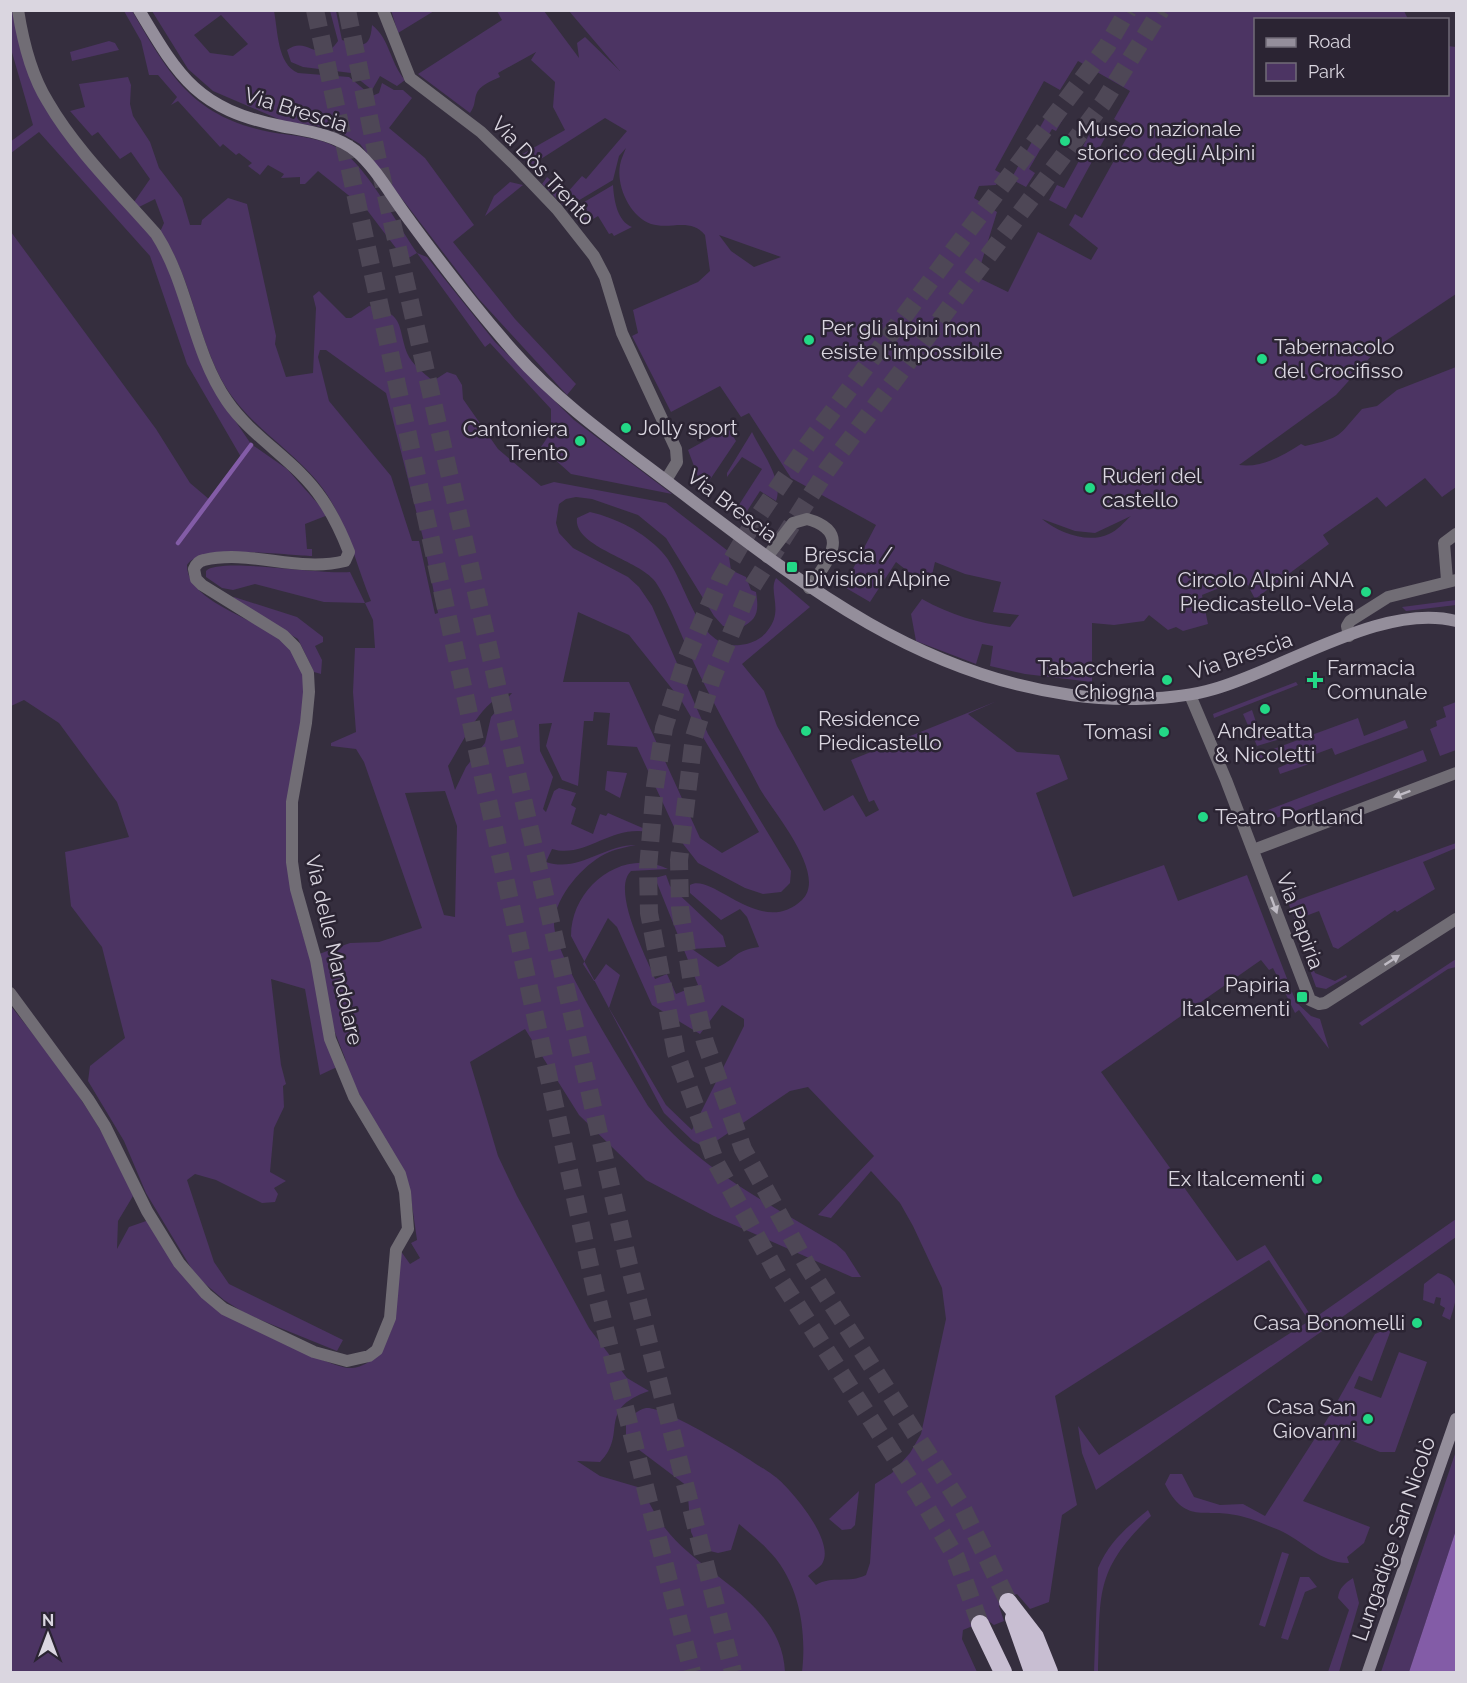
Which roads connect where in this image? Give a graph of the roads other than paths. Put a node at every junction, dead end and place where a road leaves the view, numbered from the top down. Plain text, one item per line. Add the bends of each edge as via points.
1 (18, 10) edge
2 (139, 10) edge
3 (383, 10) edge
4 (666, 480) junction
5 (1456, 534) edge
6 (767, 557) junction
7 (1452, 580) edge
8 (809, 588) junction
9 (1456, 621) edge
10 (1349, 636) junction
11 (1190, 695) junction
12 (1456, 773) edge
13 (1253, 850) junction
14 (1456, 919) edge
15 (10, 993) edge
16 (1456, 1419) edge
17 (989, 1672) edge
18 (1004, 1672) edge
19 (1033, 1672) edge
20 (1048, 1672) edge
21 (1368, 1672) edge

1 - 15 street, Via delle Mandolare via 27,53 48,102 166,249 201,351 226,400 244,424 322,498 349,552 345,561 325,565 228,558 203,560 194,569 202,585 289,641 303,659 308,674 306,723 292,802 291,854 296,889 316,960 330,1039 354,1097 400,1174 405,1192 408,1229 396,1250 390,1318 377,1350 347,1361 314,1352 224,1309 206,1294 179,1263 147,1211 88,1099
2 - 4 street, Via Brescia via 174,66 201,96 242,116 333,138 358,153 453,279 516,354 555,394
3 - 4 street, Via Dòs Trento via 410,78 481,132 557,209 594,256 605,277 622,333 676,449 676,462
4 - 6 street, Via Brescia
5 - 7 street via 1444,543
6 - 8 street, Via Brescia
6 - 8 street via 793,523 807,519 822,526 833,538 834,551
7 - 10 street via 1388,597 1350,621
8 - 11 street, Via Brescia via 886,635 996,680 1073,696
9 - 10 street, Via Brescia via 1439,617 1405,619
10 - 11 street, Via Brescia via 1252,676
11 - 13 street, Via Papiria
12 -> 13 street
13 -> 14 street, Via Papiria via 1312,1002 1325,1003
16 - 21 street, Lungadige San Nicolò
17 - 18 highway via 980,1625
19 - 20 highway via 1007,1600 1035,1637

